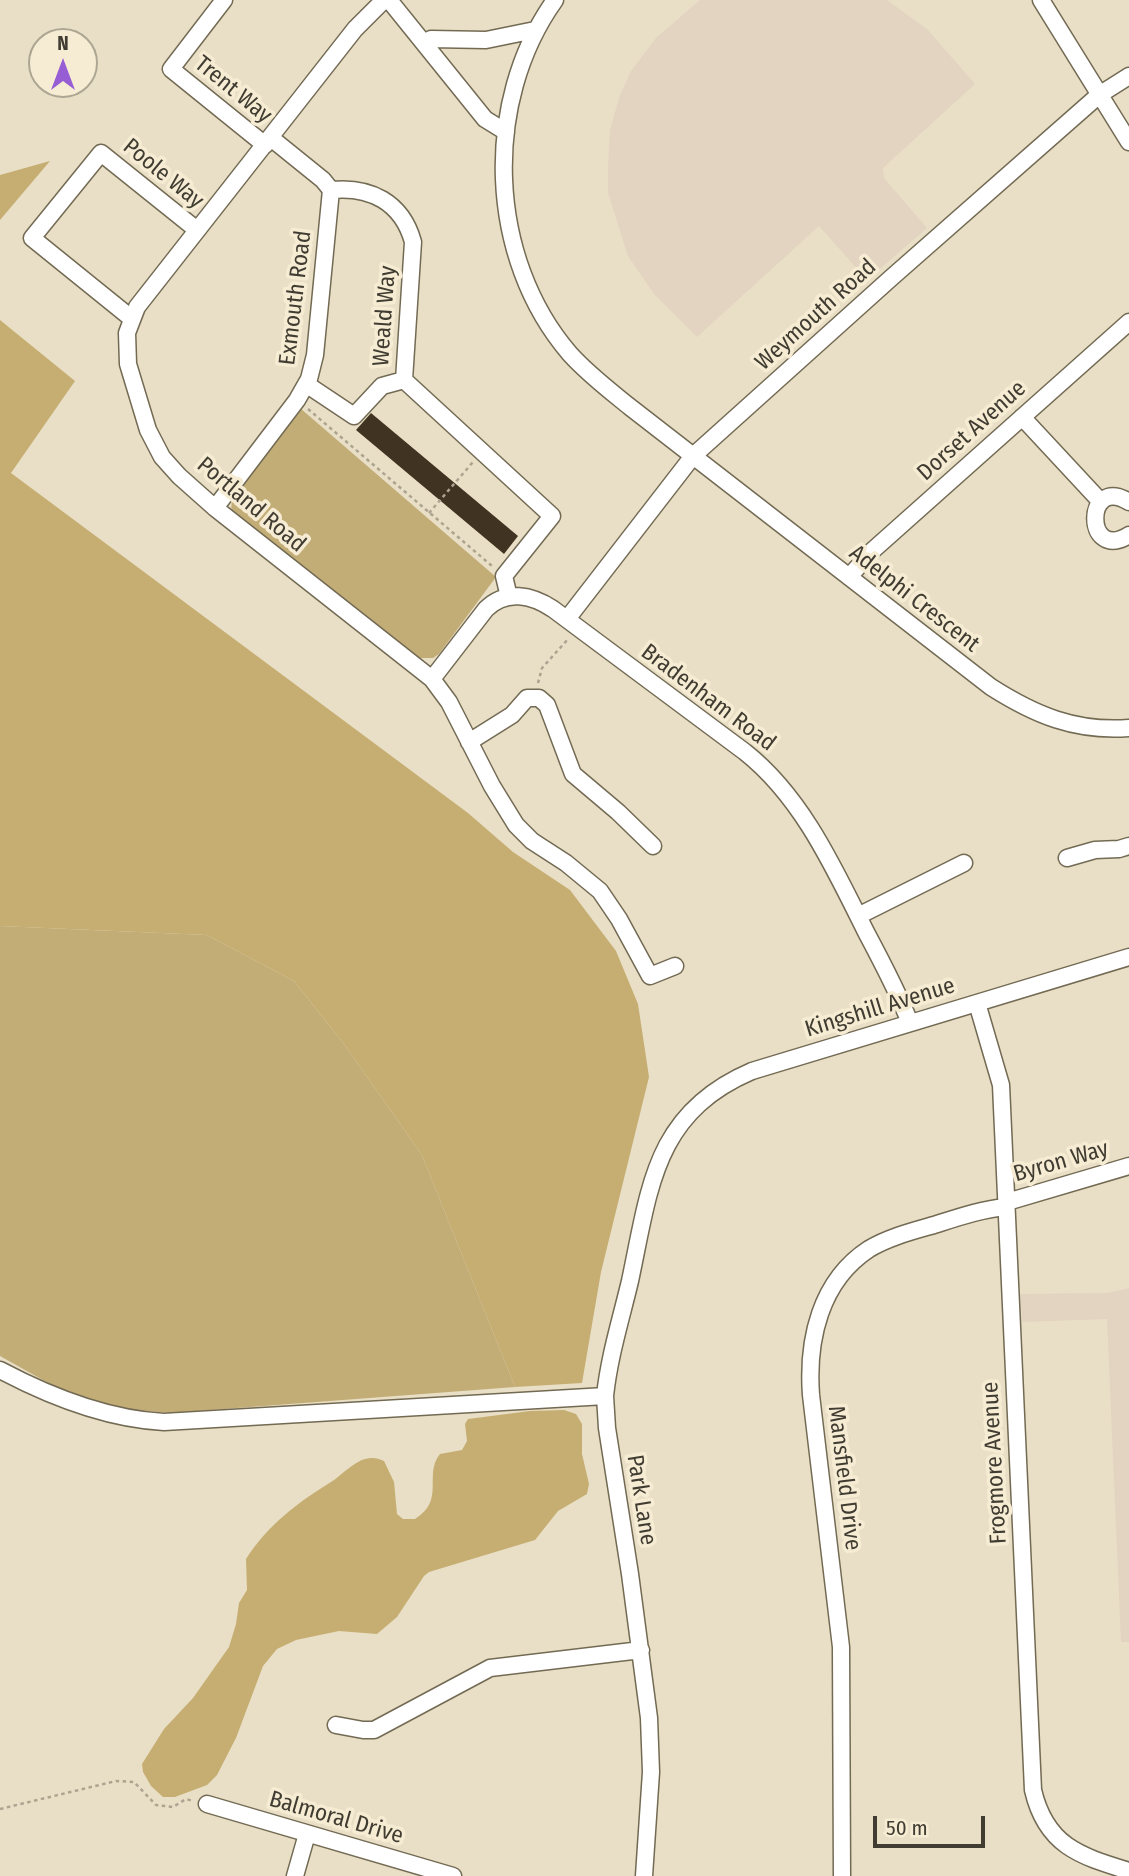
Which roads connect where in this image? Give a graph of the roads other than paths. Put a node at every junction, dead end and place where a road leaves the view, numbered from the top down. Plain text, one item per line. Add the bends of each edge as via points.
1 (224, 0) edge
2 (384, 0) edge
3 (389, 0) edge
4 (555, 0) edge
5 (1041, 0) edge
6 (535, 30) junction
7 (424, 43) junction
8 (1129, 76) edge
9 (1099, 95) junction
10 (506, 132) junction
11 (268, 142) junction
12 (1129, 142) edge
13 (331, 190) junction
14 (197, 230) junction
15 (131, 318) junction
16 (1129, 322) edge
17 (404, 380) junction
18 (306, 384) junction
19 (1022, 417) junction
20 (694, 456) junction
21 (1101, 502) junction
22 (1129, 502) edge
23 (215, 508) junction
24 (1129, 535) edge
25 (849, 577) junction
26 (509, 597) junction
27 (573, 623) junction
28 (432, 679) junction
29 (1129, 728) edge
30 (469, 742) junction
31 (653, 846) dead end
32 (1129, 846) edge
33 (1067, 858) dead end
34 (964, 863) dead end
35 (858, 916) junction
36 (1129, 957) edge
37 (675, 966) dead end
38 (978, 1003) junction
39 (910, 1023) junction
40 (668, 1141) joint
41 (1129, 1166) edge
42 (1007, 1204) junction
43 (0, 1370) edge
44 (605, 1396) junction
45 (641, 1650) junction
46 (336, 1725) dead end
47 (207, 1804) road end
48 (307, 1833) junction
49 (1129, 1871) edge
50 (642, 1875) edge
51 (296, 1876) edge
52 (453, 1876) edge
53 (842, 1876) edge

1 - 11 street, Trent Way via 172,69
2 - 11 street, Portland Road via 355,29
3 - 7 street
4 - 6 street, Adelphi Crescent
5 - 9 street
6 - 7 street via 486,40 431,39
6 - 10 street, Adelphi Crescent via 517,79
7 - 10 street via 485,119
8 - 9 street, Weymouth Road
9 - 12 street
9 - 20 street, Weymouth Road via 926,237
10 - 20 street, Adelphi Crescent via 507,219 524,276 543,314 588,372
11 - 13 street
11 - 14 street, Portland Road
13 - 17 street, Weald Way via 372,193 400,215 411,233
13 - 18 street, Exmouth Road via 314,355
14 - 15 street, Portland Road
14 - 15 street, Poole Way via 101,153 32,238
15 - 23 street, Portland Road via 126,354 154,444 170,466
16 - 19 street, Dorset Avenue
17 - 18 street via 382,386 354,416
17 - 26 street, Weald Way via 552,516 505,576
18 - 23 street, Exmouth Road
19 - 21 street
19 - 25 street, Dorset Avenue
20 - 25 street, Adelphi Crescent
20 - 27 street, Weymouth Road
21 - 22 street via 1117,497
21 - 24 street via 1094,520 1100,533 1112,540
23 - 28 street, Portland Road
25 - 29 street, Adelphi Crescent via 971,673 1025,708 1075,725
26 - 27 street, Bradenham Road via 537,599
26 - 28 street via 486,608
27 - 35 street, Bradenham Road via 769,772 811,830
28 - 30 street, Portland Road
30 - 31 street via 535,696 547,705 573,774
30 - 37 street, Portland Road via 516,825 600,891 650,976
32 - 33 street
34 - 35 street
35 - 39 street, Bradenham Road
36 - 38 street, Kingshill Avenue
38 - 39 street, Kingshill Avenue
38 - 42 street, Frogmore Avenue via 1001,1085
39 - 40 street, Kingshill Avenue via 734,1079 696,1105
40 - 44 street, Park Lane via 648,1197
41 - 42 street, Byron Way
42 - 49 street, Frogmore Avenue via 1033,1790 1046,1823 1061,1840 1081,1855
42 - 53 street, Mansfield Drive via 897,1236 869,1249 835,1282 814,1333 810,1395 841,1656
43 - 44 street via 89,1408 155,1422
44 - 45 street, Park Lane
45 - 46 street via 490,1668 380,1728
45 - 50 street, Park Lane via 651,1746
47 - 48 street, Balmoral Drive
48 - 51 street
48 - 52 street, Balmoral Drive

